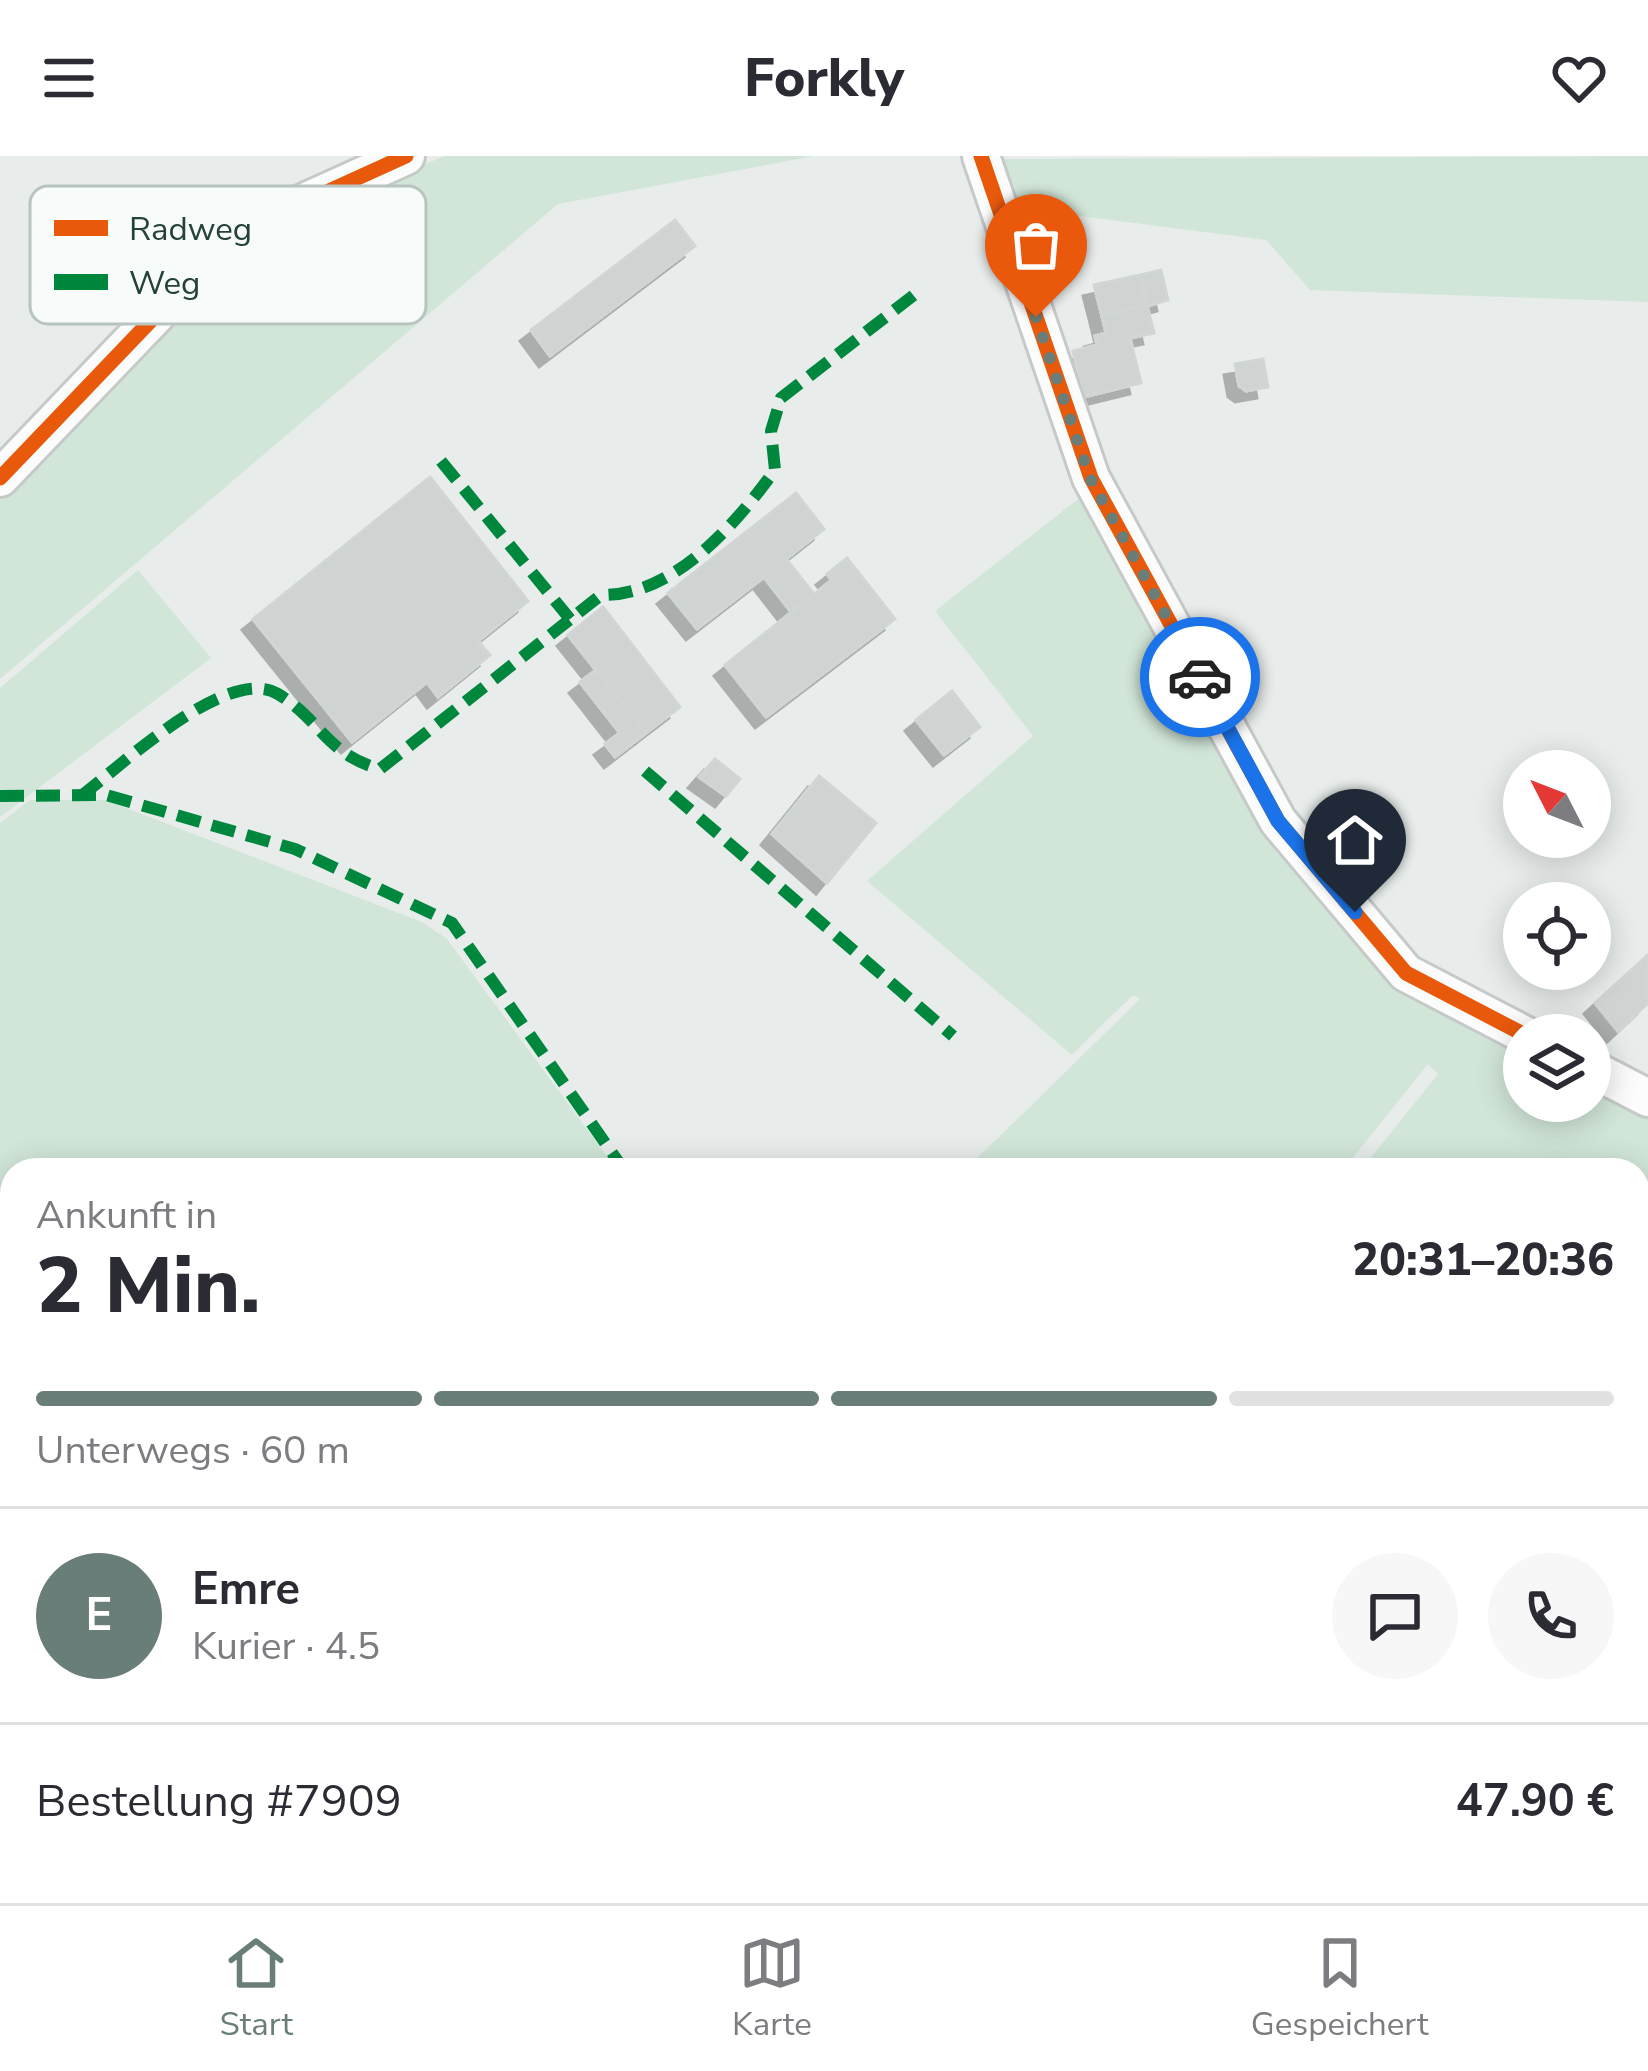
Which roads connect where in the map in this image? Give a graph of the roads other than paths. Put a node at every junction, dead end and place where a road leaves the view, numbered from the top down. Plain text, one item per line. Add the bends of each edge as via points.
1 (406, 156) edge
2 (981, 156) edge
3 (340, 186) edge
4 (148, 324) edge
5 (0, 478) edge
6 (1503, 1024) edge
7 (1611, 1079) edge
8 (1648, 1098) edge

1 - 3 street
2 - 6 street via 1090,478 1278,821 1406,973
4 - 5 street
7 - 8 street

